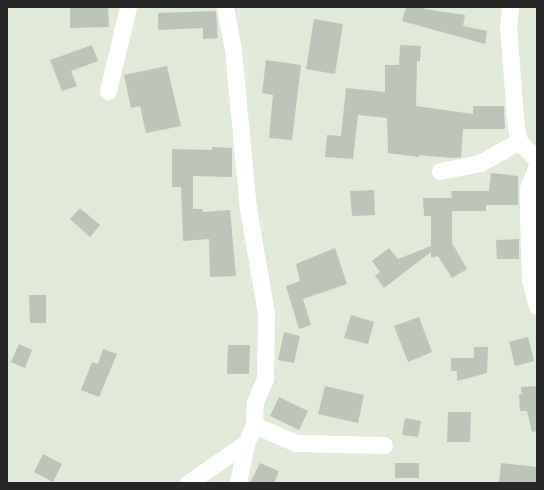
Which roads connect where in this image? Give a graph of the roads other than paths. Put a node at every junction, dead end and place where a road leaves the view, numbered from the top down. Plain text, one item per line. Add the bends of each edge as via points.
1 (128, 7) edge
2 (225, 7) edge
3 (510, 7) edge
4 (108, 91) dead end
5 (518, 141) junction
6 (537, 160) edge
7 (537, 166) edge
8 (440, 171) dead end
9 (537, 306) edge
10 (254, 425) junction
11 (246, 443) junction
12 (384, 445) dead end
13 (188, 483) edge
14 (238, 483) edge

1 - 4 street
2 - 10 street via 234,57 248,209 266,313 265,378 254,406
3 - 5 street via 508,35
5 - 6 street
5 - 8 street via 480,163
7 - 9 street via 528,188 530,280
10 - 11 street
10 - 12 street via 301,444
11 - 13 street
11 - 14 street

